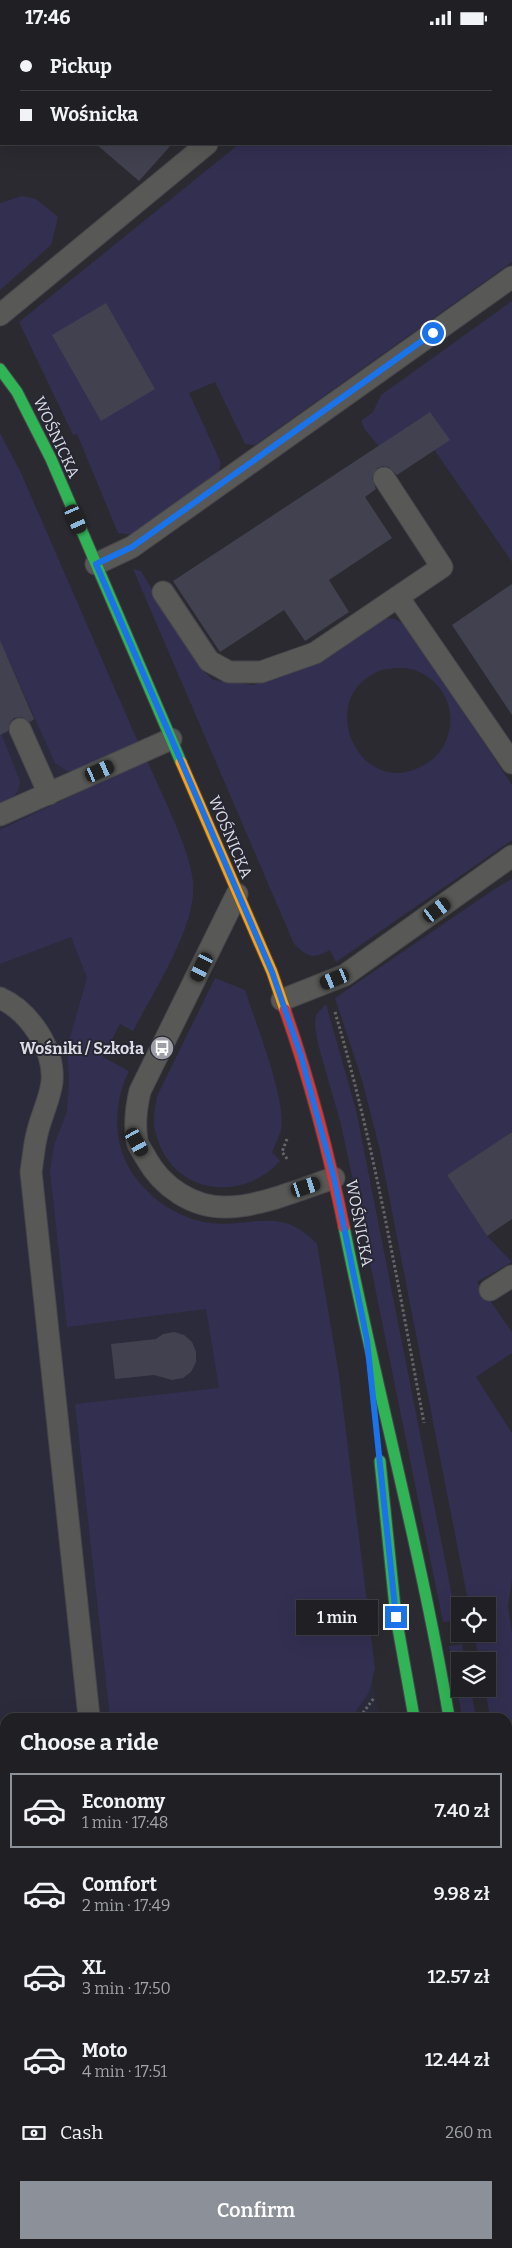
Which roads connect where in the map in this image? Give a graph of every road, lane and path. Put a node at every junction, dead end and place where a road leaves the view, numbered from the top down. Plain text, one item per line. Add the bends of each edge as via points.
1 (206, 145) edge
2 (512, 277) edge
3 (0, 315) edge
4 (0, 369) edge
5 (384, 478) dead end
6 (96, 564) junction
7 (163, 592) dead end
8 (398, 597) junction
9 (20, 729) dead end
10 (172, 739) junction
11 (512, 763) edge
12 (49, 794) junction
13 (0, 815) edge
14 (512, 856) edge
15 (238, 895) junction
16 (0, 998) edge
17 (282, 1000) junction
18 (289, 1133) dead end
19 (334, 1178) junction
20 (306, 1187) junction
21 (512, 1275) edge
22 (490, 1290) dead end
23 (367, 1340) junction
24 (376, 1429) dead end
25 (378, 1449) dead end
26 (379, 1691) dead end
27 (89, 1713) edge
28 (363, 1713) edge
29 (413, 1713) edge
30 (447, 1713) edge

1 - 3 lane
2 - 6 lane via 132,547
4 - 6 street, WOŚNICKA via 17,392 51,459
5 - 8 lane via 442,567
6 - 10 street, WOŚNICKA
7 - 8 lane via 209,661 229,672 261,672 315,653
8 - 11 lane
9 - 12 lane
10 - 12 lane
10 - 15 street, WOŚNICKA
12 - 13 lane
14 - 17 lane via 345,975
15 - 17 street, WOŚNICKA
15 - 20 lane via 140,1091 135,1112 137,1142 152,1169 173,1190 197,1203 226,1207 256,1203
16 - 27 lane via 23,1014 37,1031 48,1053 51,1071 52,1081 36,1135 31,1172
17 - 19 street, WOŚNICKA via 301,1056
18 - 20 path via 282,1152
19 - 20 lane
19 - 23 street, WOŚNICKA
21 - 22 lane
23 - 24 street, WOŚNICKA
23 - 30 street, WOŚNICKA via 436,1640
25 - 29 street via 396,1617
26 - 28 path

